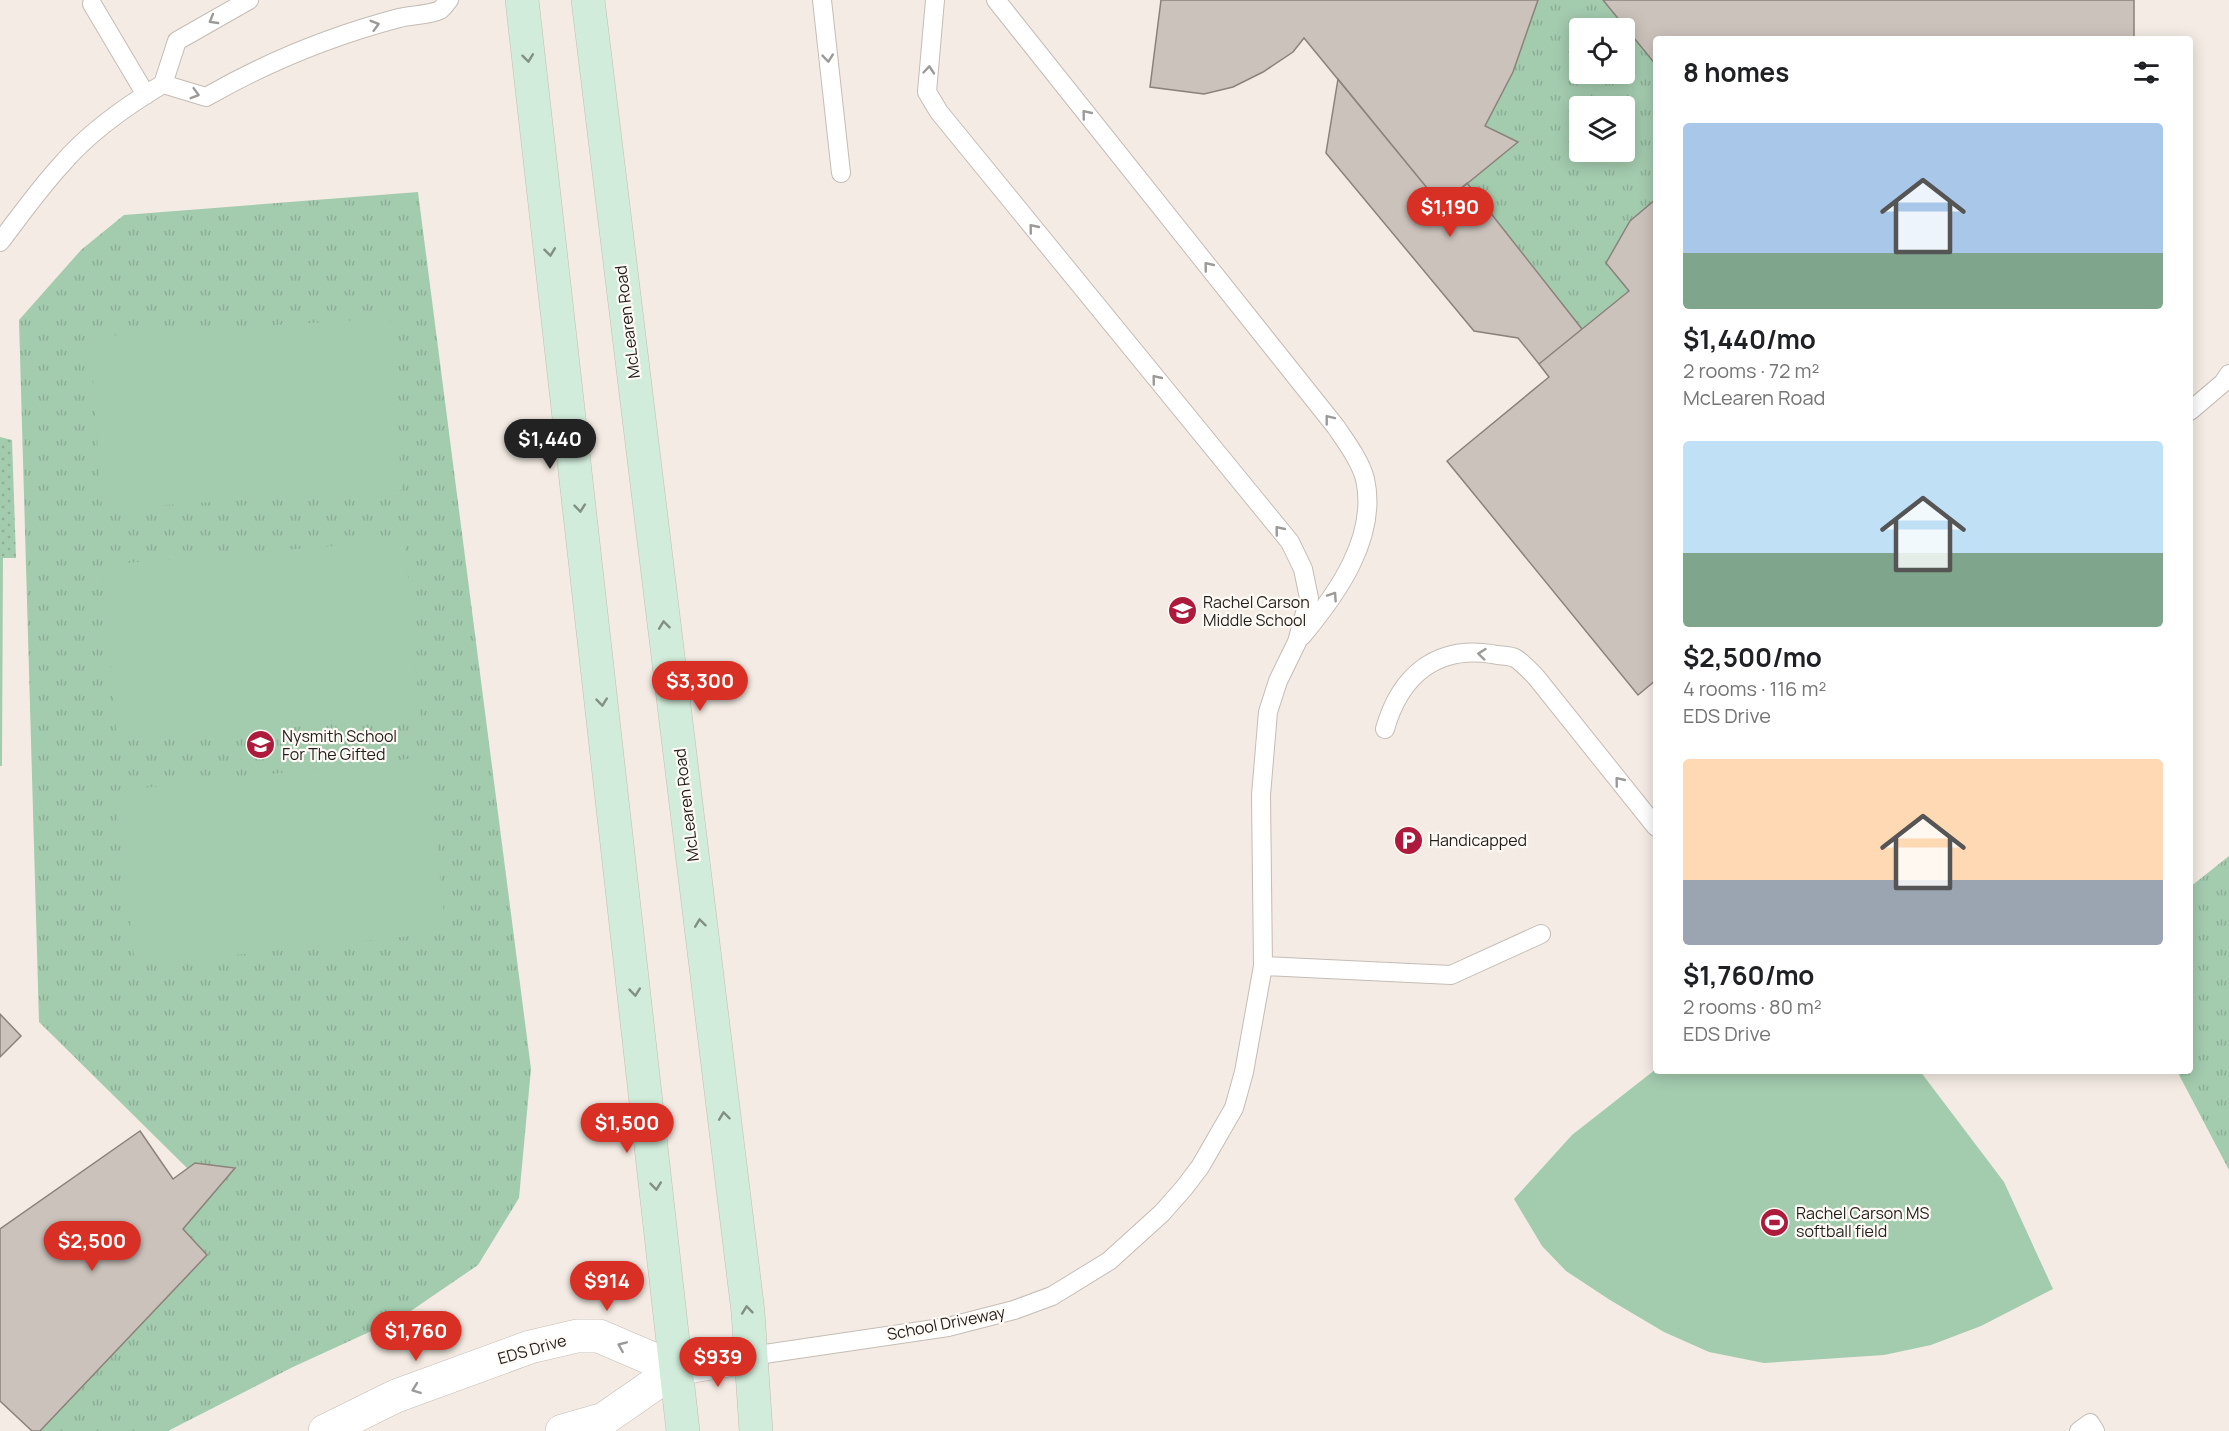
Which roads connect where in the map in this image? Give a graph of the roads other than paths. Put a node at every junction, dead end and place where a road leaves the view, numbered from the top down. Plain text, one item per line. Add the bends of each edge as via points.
1 (249, 0) edge
2 (449, 0) edge
3 (522, 0) edge
4 (588, 0) edge
5 (822, 0) edge
6 (935, 0) edge
7 (996, 0) edge
8 (90, 1) edge
9 (163, 84) junction
10 (146, 95) junction
11 (841, 173) dead end
12 (0, 242) edge
13 (2229, 374) edge
14 (2193, 408) edge
15 (1297, 642) junction
16 (1385, 729) dead end
17 (1653, 823) edge
18 (1541, 934) dead end
19 (1263, 966) junction
20 (751, 1356) junction
21 (676, 1369) junction
22 (325, 1431) edge
23 (562, 1431) edge
24 (683, 1431) edge
25 (756, 1431) edge
26 (2079, 1431) edge
27 (2095, 1431) edge

1 -> 9 lane via 177,41
9 -> 2 lane via 206,97 298,51 351,32 441,10
3 -> 21 main road
20 -> 4 main road, McLearen Road
5 -> 11 lane
15 -> 6 lane via 1309,598 1303,569 1290,542 946,122 927,92
15 -> 7 lane via 1346,575 1358,550 1367,517 1365,478 1336,427
8 - 10 lane
9 - 10 lane
10 - 12 lane via 101,127 61,164
13 - 14 lane
15 - 19 lane, School Driveway via 1268,712 1261,795
17 -> 16 lane via 1536,677 1515,658 1461,652 1443,656 1411,679 1389,714
18 - 19 lane via 1451,975
19 - 20 lane, School Driveway via 1244,1072 1233,1108 1218,1137 1184,1188 1109,1261 1052,1296 979,1320
20 - 21 street
20 - 25 main road, McLearen Road
21 -> 22 street, EDS Drive via 598,1336 577,1336 530,1347 396,1396
21 - 23 street via 604,1419
21 - 24 main road
26 - 27 lane via 2090,1423

